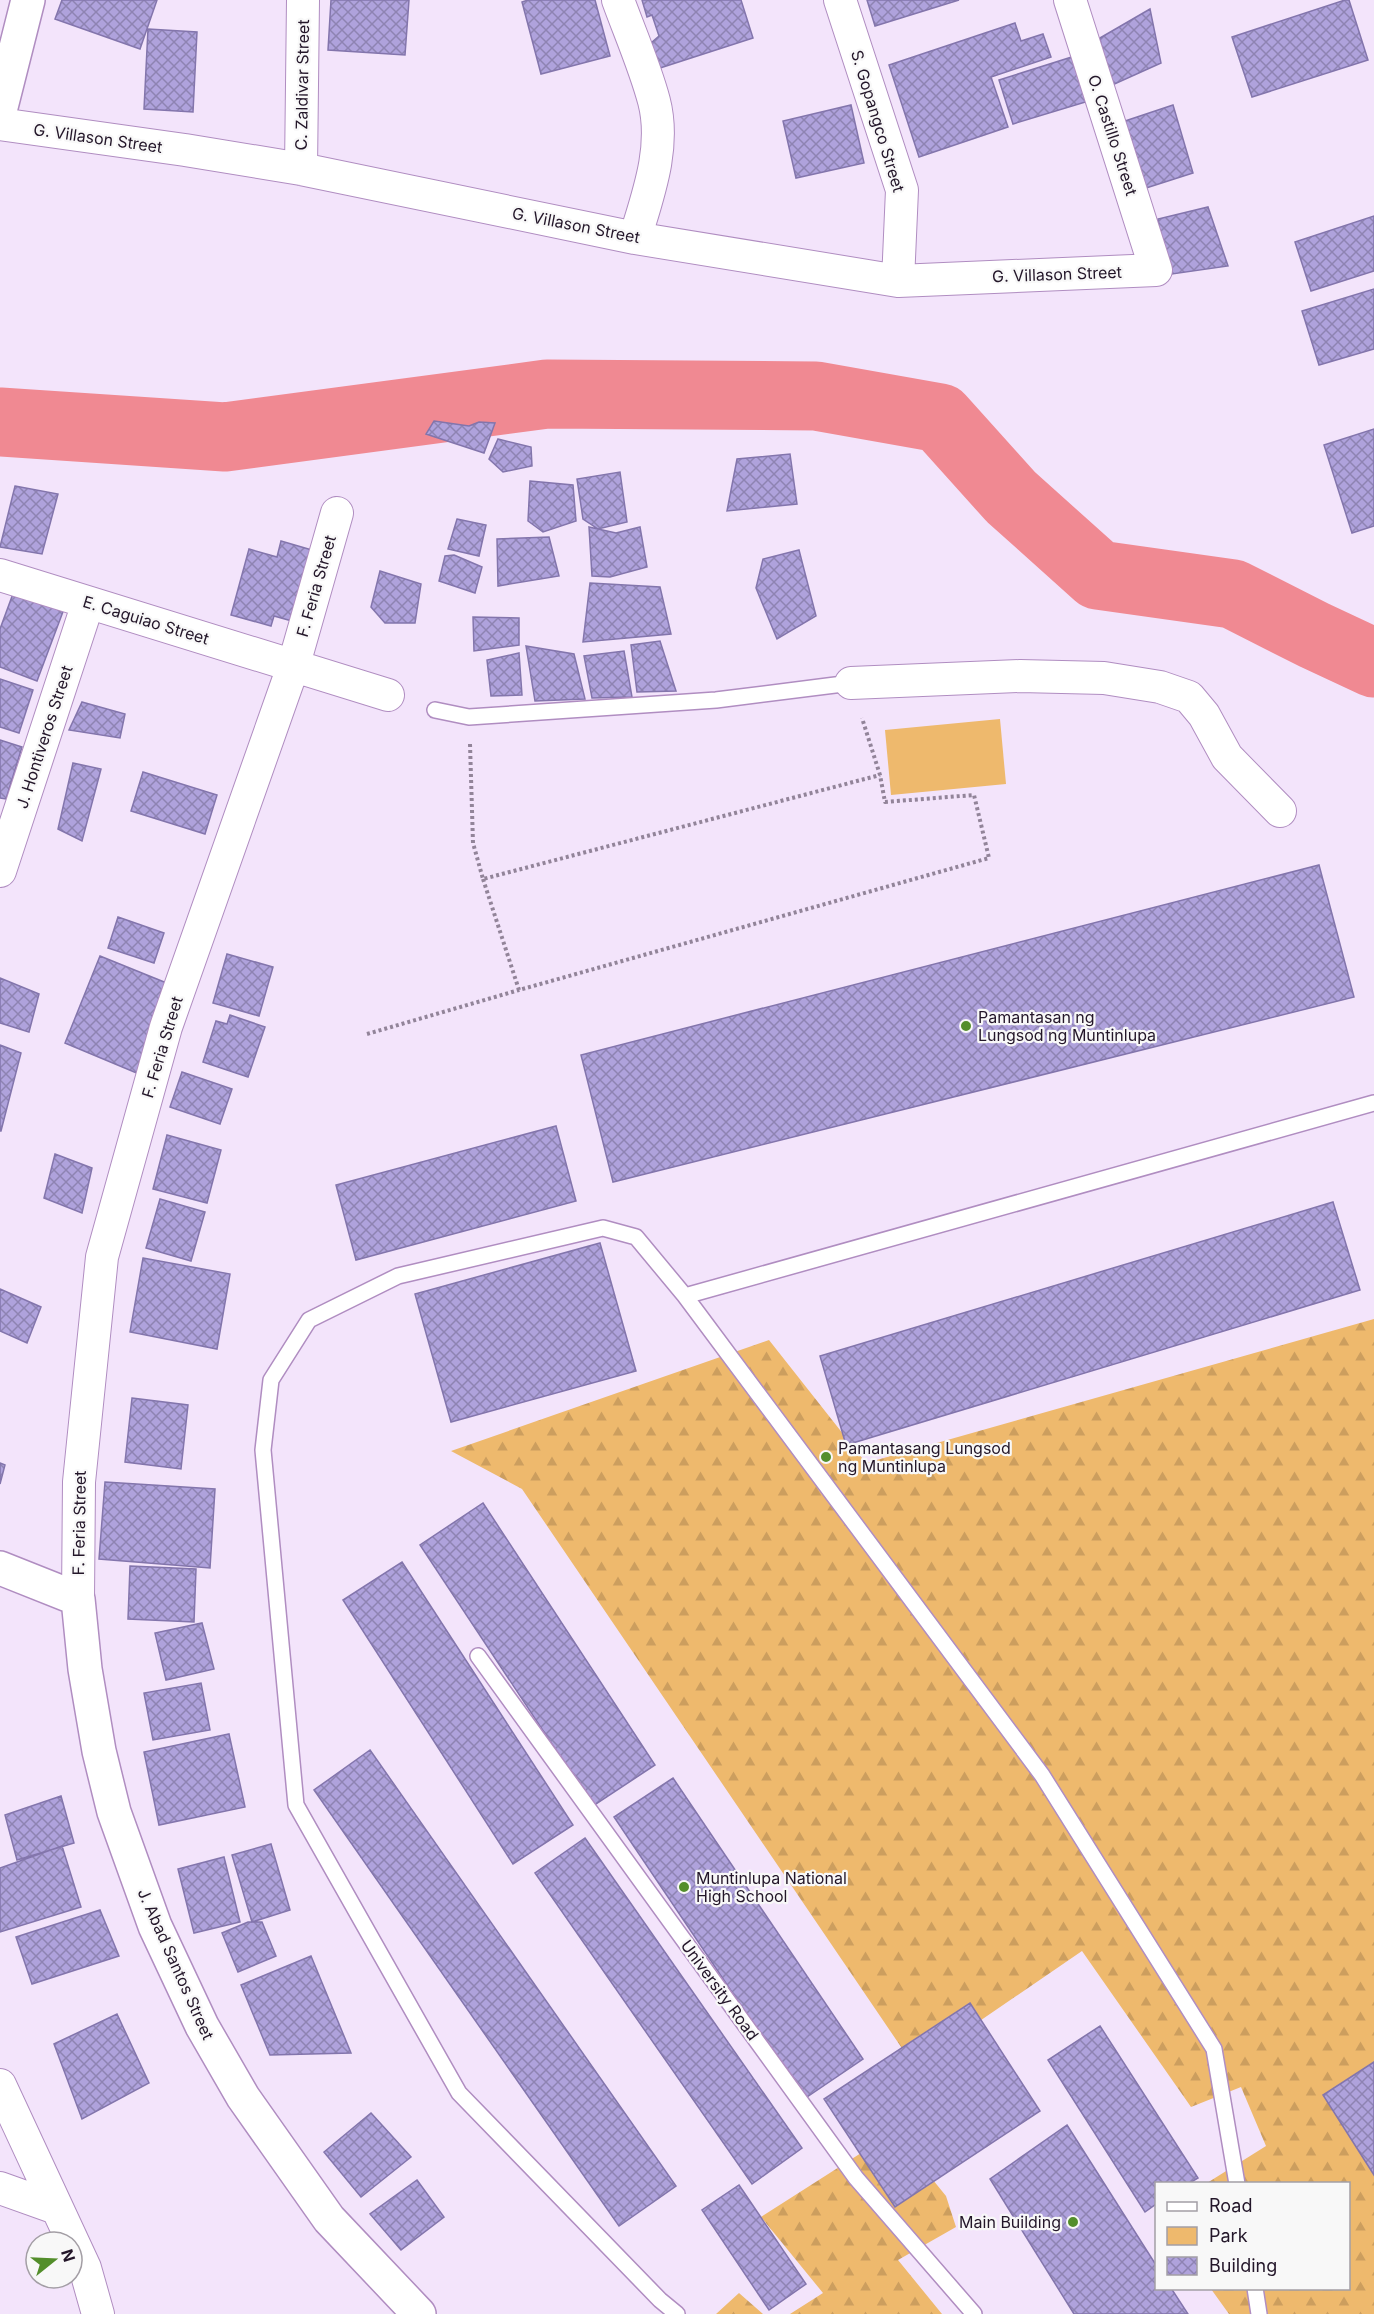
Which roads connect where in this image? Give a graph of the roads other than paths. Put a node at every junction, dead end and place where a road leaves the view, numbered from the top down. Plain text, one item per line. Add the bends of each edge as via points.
1 (28, 0) edge
2 (303, 0) edge
3 (618, 0) edge
4 (840, 0) edge
5 (1070, 0) edge
6 (0, 111) edge
7 (0, 124) edge
8 (301, 169) junction
9 (635, 238) junction
10 (1156, 270) joint
11 (898, 281) junction
12 (337, 513) dead end
13 (0, 575) edge
14 (88, 603) junction
15 (294, 664) junction
16 (851, 683) joint
17 (388, 695) dead end
18 (435, 710) dead end
19 (1280, 812) dead end
20 (0, 871) edge
21 (1374, 1103) edge
22 (685, 1296) junction
23 (0, 1568) edge
24 (78, 1599) junction
25 (478, 1656) dead end
26 (0, 2085) edge
27 (1237, 2182) edge
28 (0, 2188) edge
29 (56, 2208) junction
30 (1255, 2290) edge
31 (98, 2314) edge
32 (419, 2314) edge
33 (677, 2314) edge
34 (974, 2314) edge
35 (1259, 2314) edge

1 - 6 street
2 - 8 street, C. Zaldivar Street
3 - 9 street via 655,102 654,176
4 - 11 street, S. Gopangco Street via 902,190
5 - 10 street, O. Castillo Street
7 - 8 street, G. Villason Street
8 - 9 street, G. Villason Street
9 - 11 street, G. Villason Street
10 - 11 street, G. Villason Street
12 - 15 street, F. Feria Street
13 - 14 street, E. Caguiao Street
14 - 15 street, E. Caguiao Street
14 - 20 street, J. Hontiveros Street
15 - 17 street, E. Caguiao Street
15 - 24 street, F. Feria Street via 166,1027 102,1257 79,1482
16 - 18 lane via 716,700 469,717
16 - 19 street via 1020,676 1104,678 1160,687 1189,697 1227,757
21 - 22 lane
22 - 27 lane via 1042,1774 1214,2049
22 - 33 lane via 636,1237 603,1228 398,1276 309,1320 271,1380 263,1450 296,1805 459,2093
23 - 24 street
24 - 32 street, J. Abad Santos Street via 93,1716 114,1812 155,1926 202,2026 243,2097 329,2219
25 - 34 lane, University Road via 856,2178
26 - 29 street
28 - 29 street
29 - 31 street via 85,2268
30 - 35 lane

